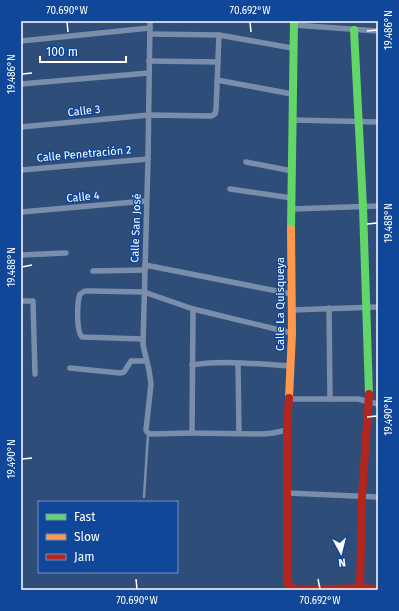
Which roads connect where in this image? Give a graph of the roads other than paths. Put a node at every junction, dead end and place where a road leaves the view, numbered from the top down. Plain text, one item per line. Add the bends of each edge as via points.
1 (150, 21) edge
2 (294, 23) edge
3 (354, 30) junction
4 (150, 31) junction
5 (378, 31) edge
6 (219, 35) junction
7 (21, 41) edge
8 (292, 48) junction
9 (150, 61) junction
10 (218, 62) junction
11 (149, 73) junction
12 (217, 80) junction
13 (21, 84) edge
14 (292, 94) junction
15 (149, 115) junction
16 (293, 120) junction
17 (378, 122) edge
18 (359, 123) junction
19 (21, 127) edge
20 (148, 159) junction
21 (246, 162) dead end
22 (21, 170) edge
23 (292, 171) junction
24 (230, 189) dead end
25 (292, 198) junction
26 (146, 201) junction
27 (378, 206) edge
28 (363, 207) junction
29 (291, 209) junction
30 (21, 212) edge
31 (66, 253) dead end
32 (21, 255) edge
33 (145, 268) junction
34 (93, 271) dead end
35 (144, 292) junction
36 (292, 294) junction
37 (21, 301) edge
38 (367, 307) junction
39 (378, 307) edge
40 (329, 308) junction
41 (193, 309) junction
42 (292, 310) junction
43 (292, 333) junction
44 (143, 339) junction
45 (146, 361) junction
46 (238, 364) junction
47 (192, 365) junction
48 (291, 366) junction
49 (70, 368) dead end
50 (35, 374) dead end
51 (289, 399) junction
52 (330, 399) junction
53 (369, 402) junction
54 (378, 404) edge
55 (287, 430) junction
56 (148, 433) junction
57 (192, 433) junction
58 (239, 433) junction
59 (287, 493) junction
60 (362, 496) junction
61 (144, 497) dead end
62 (378, 497) edge
63 (360, 588) junction
64 (378, 588) edge

1 - 4 street, Calle San José
2 - 3 street
2 - 8 street, Calle La Quisqueya
3 - 5 street
3 - 18 street
4 - 6 street
4 - 7 street
4 - 9 street, Calle San José
6 - 8 street
6 - 10 street
8 - 14 street, Calle La Quisqueya
9 - 10 street
9 - 11 street, Calle San José
10 - 12 street
11 - 13 street
11 - 15 street, Calle San José
12 - 14 street
12 - 15 street, Calle 3 via 215,114
14 - 16 street, Calle La Quisqueya
15 - 19 street, Calle 3
15 - 20 street, Calle San José
16 - 18 street
16 - 23 street, Calle La Quisqueya
17 - 18 street
18 - 28 street
20 - 22 street, Calle Penetración 2
20 - 26 street, Calle San José
21 - 23 street
23 - 25 street, Calle La Quisqueya
24 - 25 street
25 - 29 street, Calle La Quisqueya
26 - 30 street, Calle 4
26 - 33 street, Calle San José
27 - 28 street
28 - 29 street
28 - 38 street
29 - 36 street, Calle La Quisqueya
31 - 32 street
33 - 34 street
33 - 35 street, Calle San José
33 - 36 street
35 - 41 street
35 - 44 street, Calle San José
35 - 44 street via 86,292 80,294 78,301 80,336
36 - 42 street, Calle La Quisqueya
37 - 50 street via 33,302
38 - 39 street
38 - 40 street
38 - 53 street
40 - 42 street
40 - 52 street
41 - 43 street
41 - 47 street
42 - 43 street, Calle La Quisqueya
43 - 48 street, Calle La Quisqueya
44 - 45 street, Calle San José
45 - 49 street via 131,361 124,372 120,373
45 - 56 street, Calle San José via 151,384 146,430
46 - 47 street
46 - 48 street
46 - 58 street
47 - 57 street
48 - 51 street, Calle La Quisqueya
51 - 52 street
51 - 55 street, Calle La Quisqueya
52 - 53 street
53 - 54 street
53 - 60 street
55 - 58 street via 273,433
55 - 59 street, Calle La Quisqueya
56 - 57 street
56 - 61 lane
57 - 58 street
59 - 60 street
59 - 63 street, Calle La Quisqueya via 289,586 296,590
60 - 62 street
60 - 63 street
63 - 64 street

